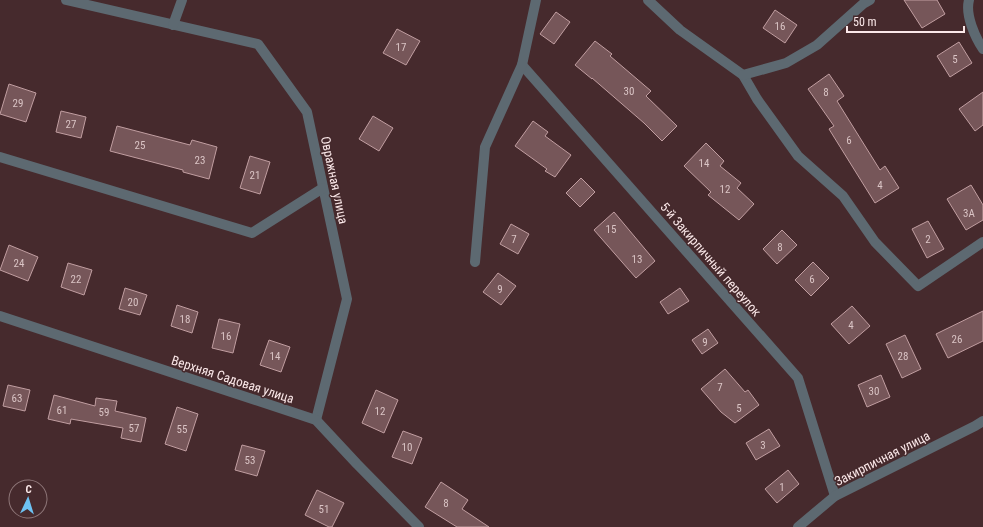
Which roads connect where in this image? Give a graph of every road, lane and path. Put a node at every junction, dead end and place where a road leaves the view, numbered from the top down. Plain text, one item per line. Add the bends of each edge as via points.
1 (66, 0) edge
2 (182, 0) edge
3 (536, 0) edge
4 (648, 0) edge
5 (870, 0) edge
6 (969, 0) edge
7 (173, 25) junction
8 (983, 49) edge
9 (522, 65) junction
10 (743, 75) junction
11 (0, 157) edge
12 (323, 188) junction
13 (983, 242) edge
14 (475, 262) dead end
15 (0, 316) edge
16 (316, 420) junction
17 (983, 421) edge
18 (834, 496) junction
19 (419, 527) edge
20 (798, 527) edge

1 - 7 street, Овражная улица
2 - 7 street
3 - 9 street
4 - 10 street via 680,30
5 - 10 street via 817,45 786,63
6 - 8 street via 967,7 976,38
7 - 12 street, Овражная улица via 258,44 307,112
9 - 14 street via 485,147
9 - 18 street, 5-й Закирпичный переулок via 798,378
10 - 13 street via 798,156 843,196 874,242 918,286
11 - 12 street via 252,233
12 - 16 street, Овражная улица via 347,299
15 - 16 street, Верхняя Садовая улица
16 - 19 street, Верхняя Садовая улица
17 - 18 street, Закирпичная улица
18 - 20 street, Закирпичная улица

